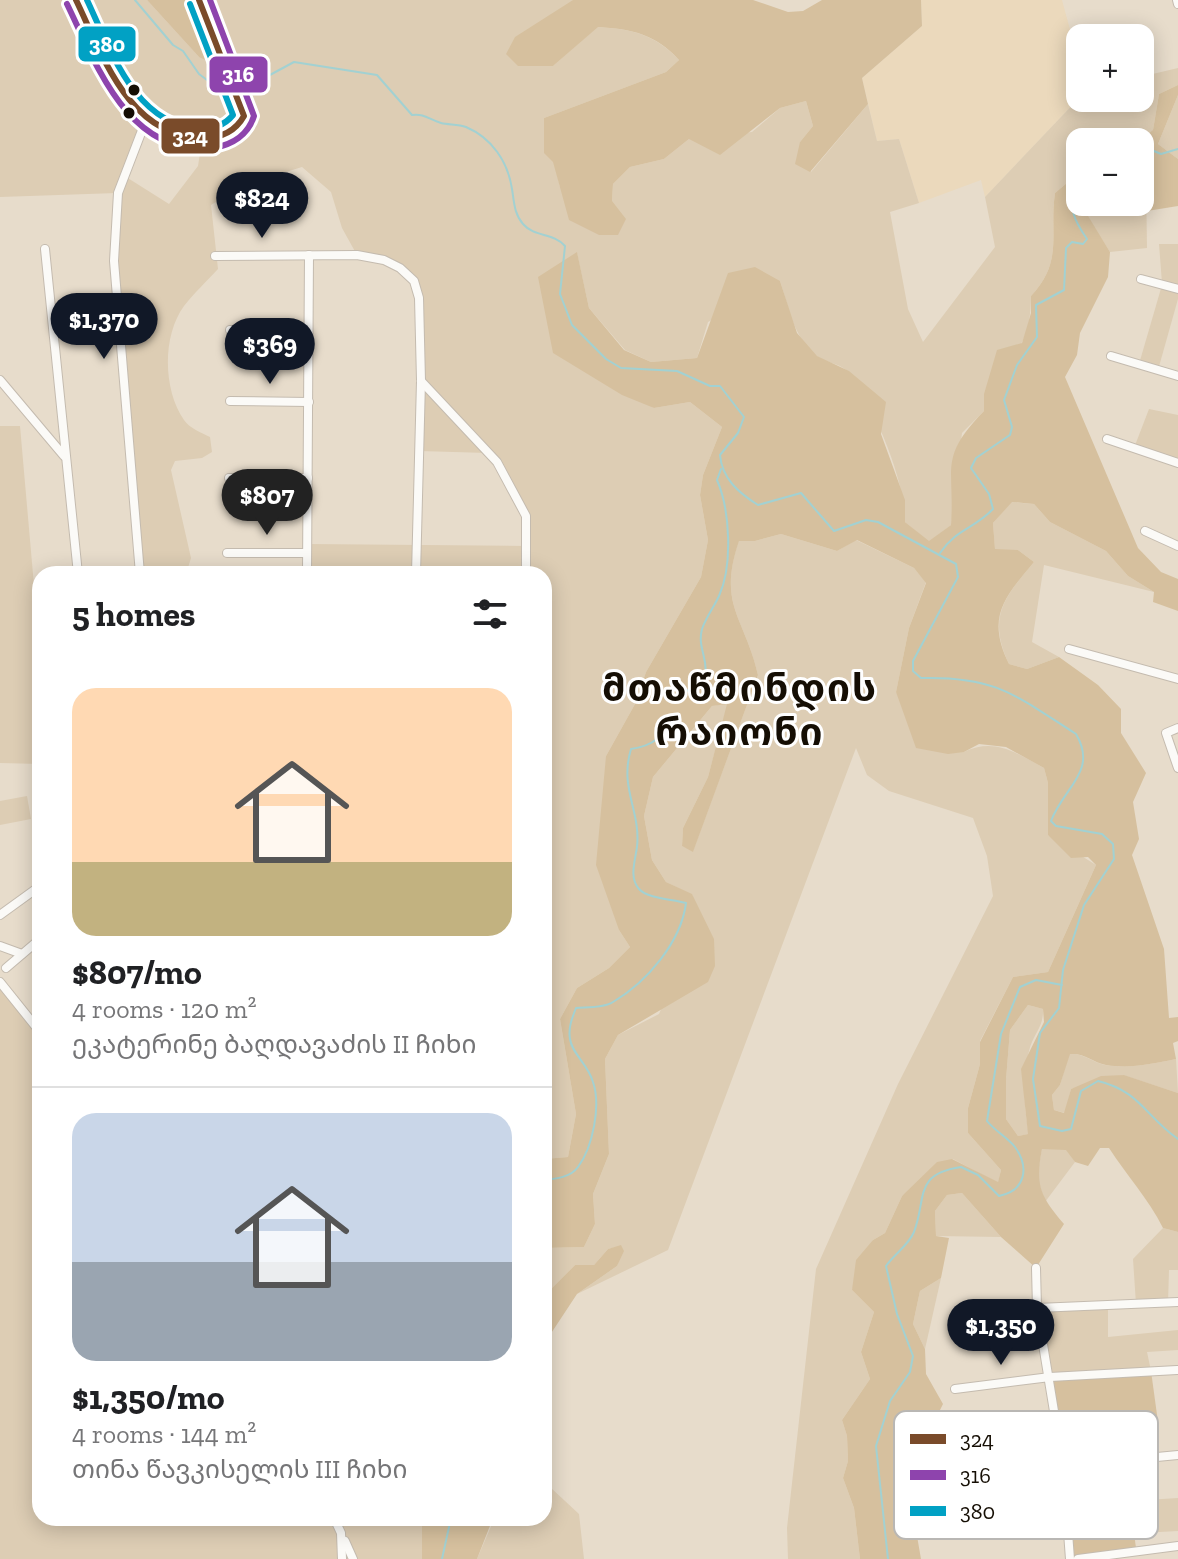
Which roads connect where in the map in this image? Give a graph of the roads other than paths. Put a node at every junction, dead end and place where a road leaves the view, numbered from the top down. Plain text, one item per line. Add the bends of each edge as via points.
1 (76, 0) edge
2 (199, 0) edge
3 (146, 120) junction
4 (45, 249) dead end
5 (309, 255) junction
6 (215, 256) dead end
7 (1141, 279) dead end
8 (1178, 289) edge
9 (230, 330) dead end
10 (308, 332) junction
11 (1111, 356) dead end
12 (1178, 376) edge
13 (0, 380) edge
14 (421, 381) junction
15 (230, 401) dead end
16 (309, 402) junction
17 (1107, 439) dead end
18 (65, 458) junction
19 (1178, 463) edge
20 (229, 478) dead end
21 (308, 478) junction
22 (1145, 531) dead end
23 (1178, 546) edge
24 (227, 553) dead end
25 (307, 553) junction
26 (77, 566) edge
27 (139, 566) edge
28 (307, 566) edge
29 (416, 566) edge
30 (526, 566) edge
31 (1069, 649) dead end
32 (1178, 679) edge
33 (1178, 728) edge
34 (1178, 768) edge
35 (32, 892) edge
36 (0, 915) edge
37 (0, 946) edge
38 (32, 946) edge
39 (22, 954) junction
40 (6, 968) dead end
41 (0, 982) edge
42 (32, 1022) edge
43 (1036, 1268) dead end
44 (1178, 1302) edge
45 (1037, 1308) junction
46 (1177, 1370) edge
47 (1050, 1377) junction
48 (955, 1389) dead end
49 (1055, 1411) edge
50 (1178, 1455) edge
51 (1158, 1457) edge
52 (338, 1526) edge
53 (341, 1533) junction
54 (1068, 1539) edge
55 (1178, 1546) edge
56 (342, 1559) edge
57 (353, 1559) edge
58 (1070, 1559) edge
59 (1078, 1559) edge

1 - 3 main road via 112,70
2 - 3 main road via 244,116 236,129 222,136 181,138
3 - 27 street via 118,193 114,261
4 - 18 street
5 - 6 street
5 - 10 street
5 - 14 street via 384,260 414,281
7 - 8 street
9 - 10 street
10 - 16 street
11 - 12 street
13 - 18 street
14 - 29 street
14 - 30 street via 497,462 526,516
15 - 16 street
16 - 21 street
17 - 19 street
18 - 26 street
20 - 21 street
21 - 25 street
22 - 23 street
24 - 25 street
25 - 28 street
31 - 32 street
33 - 34 street via 1166,733
35 - 36 street
37 - 39 street
38 - 39 street
39 - 40 street
41 - 42 street
43 - 45 street
44 - 45 street
45 - 47 street
46 - 47 street
47 - 48 street
47 - 49 street
50 - 51 street
52 - 53 street
53 - 56 street
53 - 57 street
54 - 58 street
55 - 59 street

